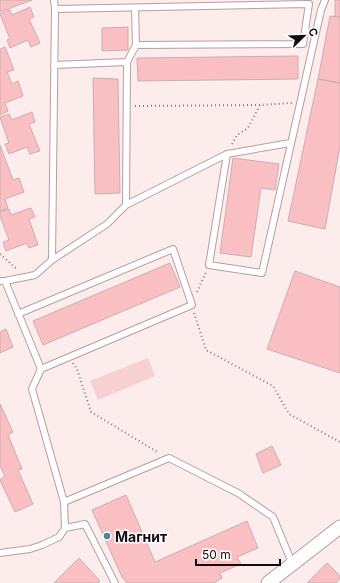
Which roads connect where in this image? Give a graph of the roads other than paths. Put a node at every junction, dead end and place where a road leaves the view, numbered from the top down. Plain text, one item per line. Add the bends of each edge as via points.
1 (54, 0) edge
2 (325, 0) edge
3 (135, 8) junction
4 (55, 9) junction
5 (136, 45) junction
6 (127, 62) junction
7 (54, 65) junction
8 (290, 143) junction
9 (227, 154) junction
10 (126, 205) junction
11 (52, 260) junction
12 (2, 281) edge
13 (18, 314) junction
14 (41, 369) junction
15 (64, 502) junction
16 (340, 527) edge
17 (65, 528) junction
18 (0, 553) edge
19 (292, 563) junction
20 (115, 583) edge
21 (268, 583) edge

1 - 4 lane
2 - 8 lane
3 - 4 lane
3 - 5 lane
3 - 5 lane via 308,4 303,44
4 - 7 lane
5 - 6 lane
6 - 7 lane
6 - 10 lane
7 - 11 lane
8 - 9 lane
8 - 9 lane via 262,272 209,265
9 - 10 lane
10 - 11 lane via 106,224
11 - 12 lane via 35,276
12 - 13 lane
13 - 14 lane
13 - 14 lane via 173,249 192,305
14 - 15 lane via 32,389
15 - 17 lane
15 - 19 lane via 169,458 238,494 273,517
16 - 19 street
17 - 18 lane via 59,537 42,545
17 - 20 lane via 85,524
19 - 21 street

